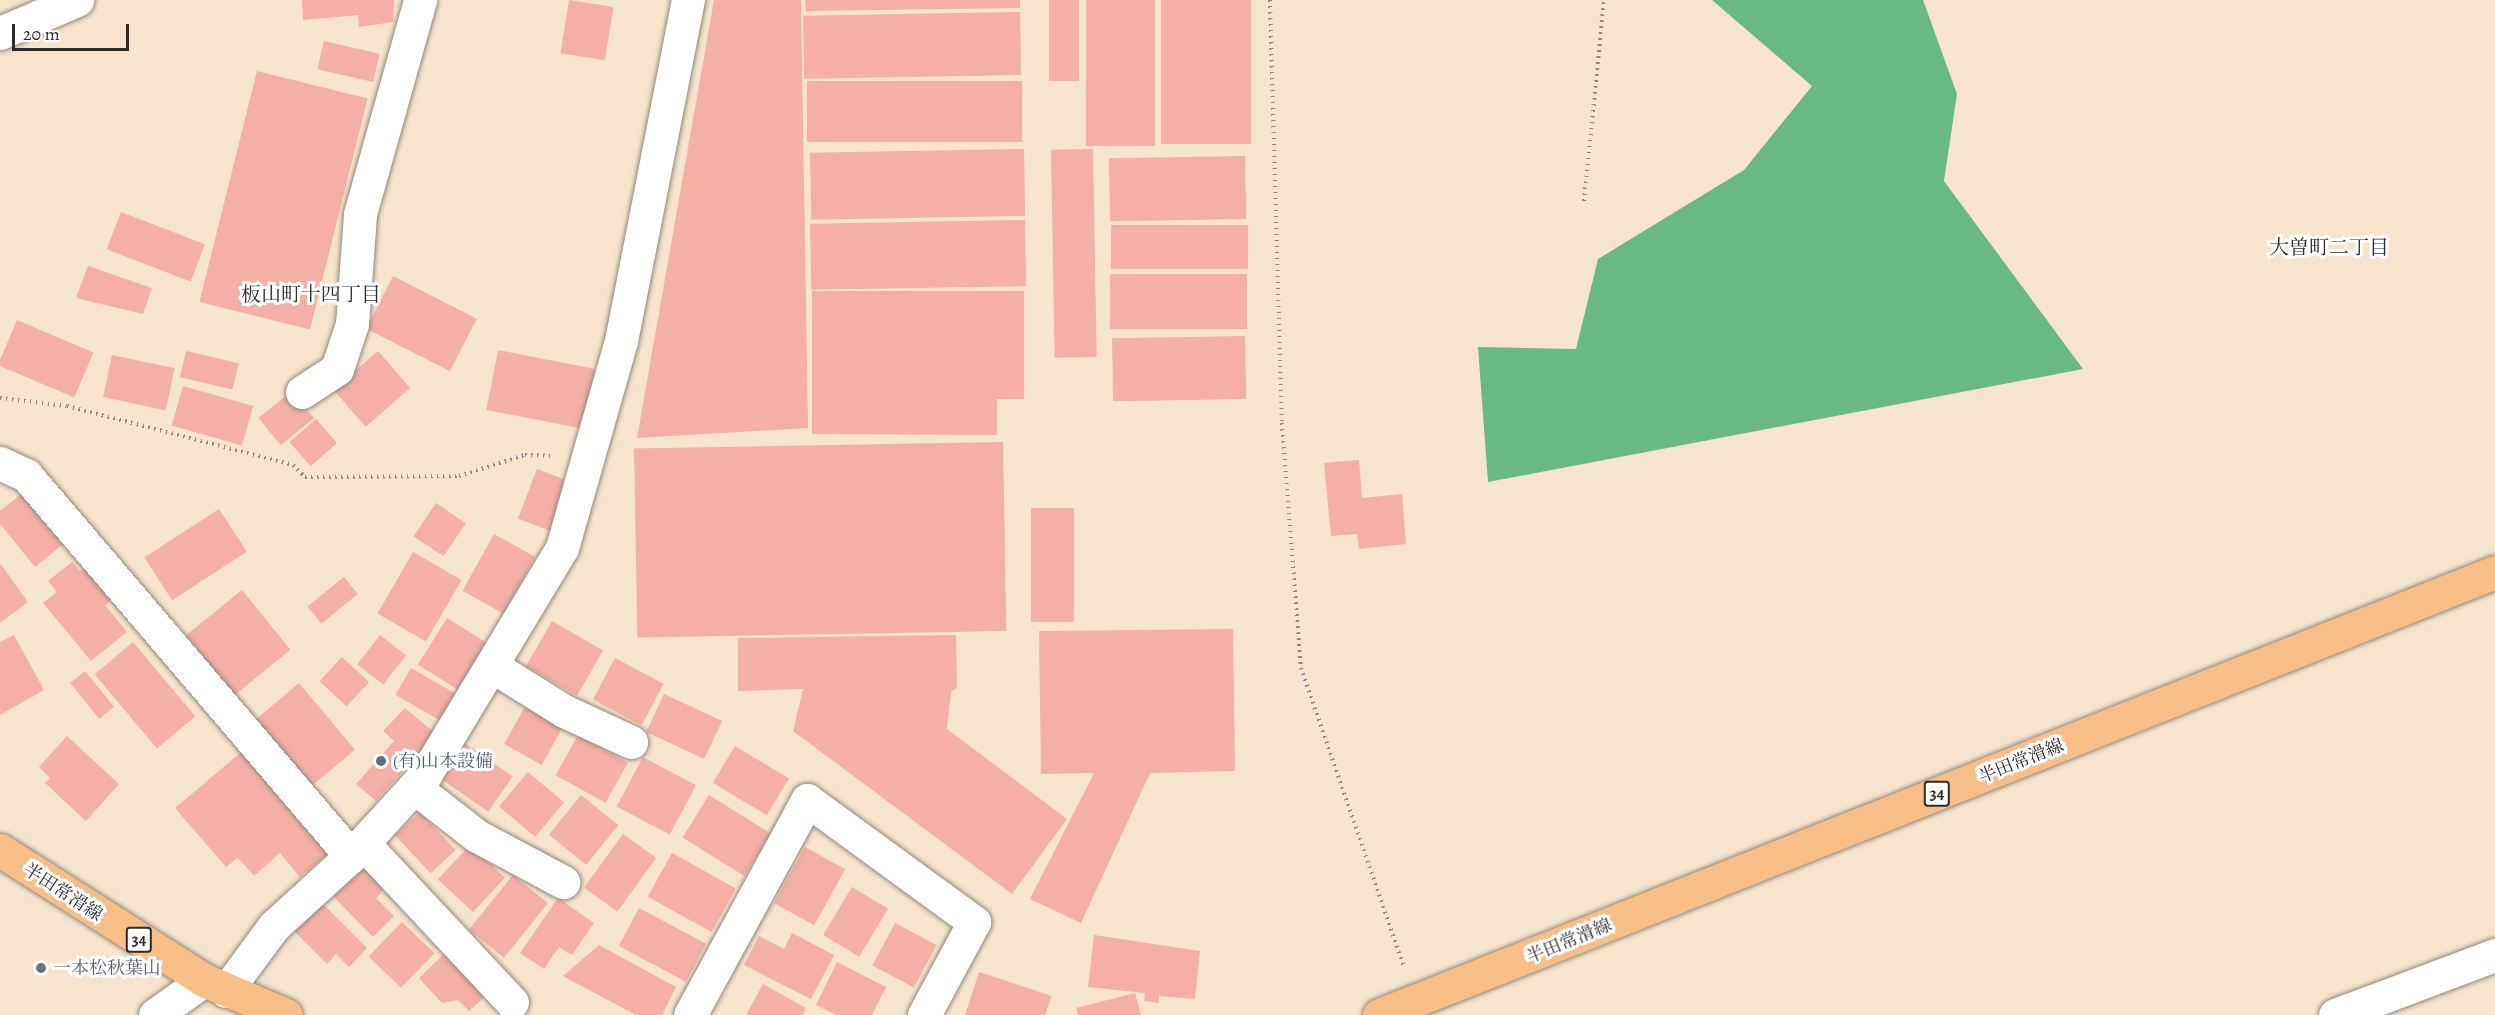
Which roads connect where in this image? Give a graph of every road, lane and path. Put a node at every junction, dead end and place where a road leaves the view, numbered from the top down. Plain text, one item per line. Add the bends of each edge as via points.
1 (77, 0) edge
2 (420, 0) edge
3 (688, 0) edge
4 (1270, 0) edge
5 (1604, 0) edge
6 (0, 33) edge
7 (1584, 201) dead end
8 (302, 392) dead end
9 (0, 398) edge
10 (590, 457) junction
11 (0, 463) edge
12 (2495, 572) edge
13 (492, 666) junction
14 (631, 742) dead end
15 (414, 787) junction
16 (357, 849) junction
17 (0, 850) edge
18 (562, 882) dead end
19 (2495, 955) edge
20 (215, 985) junction
21 (512, 1002) dead end
22 (1416, 1002) junction
23 (155, 1015) edge
24 (286, 1015) edge
25 (690, 1015) edge
26 (924, 1015) edge
27 (1379, 1015) edge
28 (2335, 1015) edge

1 - 6 street
2 - 8 street via 360,214 351,324 337,369
3 - 10 street via 621,341
4 - 22 path via 1282,423 1301,668
5 - 7 path
9 - 10 path via 67,406 293,465 305,477 459,476 525,455
10 - 13 street via 562,548
11 - 16 street via 26,475
12 - 22 main road, 半田常滑線 / 34
13 - 14 street via 564,711
13 - 15 street
15 - 16 street
15 - 18 street via 477,836
16 - 20 street
16 - 21 street
17 - 20 main road, 半田常滑線 / 34
19 - 28 street
20 - 23 street
20 - 24 main road, 半田常滑線 / 34
22 - 27 main road, 半田常滑線 / 34
25 - 26 street via 807,800 974,922

